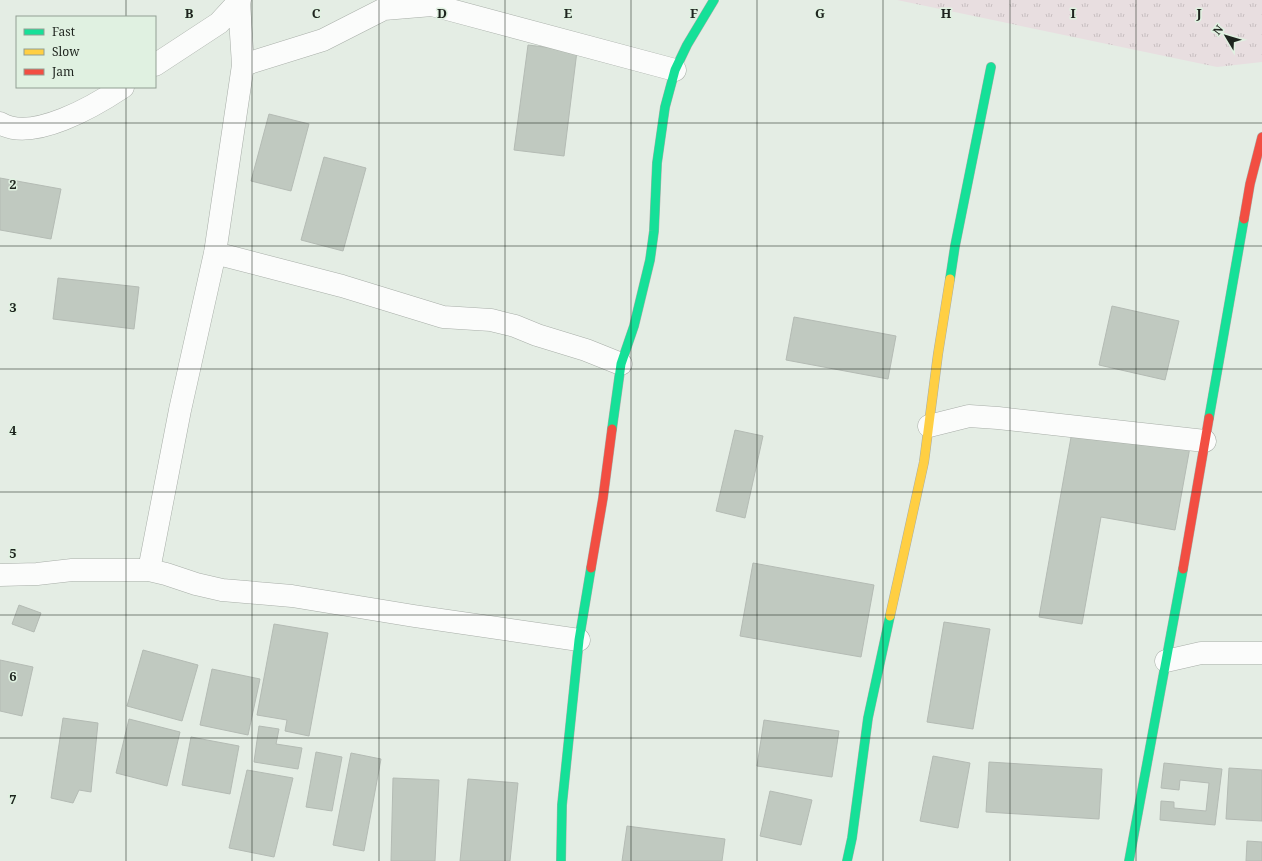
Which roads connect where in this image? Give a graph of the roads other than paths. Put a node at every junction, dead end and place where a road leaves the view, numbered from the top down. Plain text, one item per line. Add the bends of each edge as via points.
1 (714, 0) edge
2 (240, 1) edge
3 (156, 64) edge
4 (243, 64) junction
5 (991, 68) dead end
6 (675, 70) junction
7 (121, 88) edge
8 (0, 123) edge
9 (1262, 137) edge
10 (215, 253) junction
11 (622, 364) junction
12 (929, 426) junction
13 (1205, 441) junction
14 (149, 570) junction
15 (0, 575) edge
16 (1171, 636) junction
17 (578, 640) junction
18 (1201, 653) junction
19 (1262, 653) edge
20 (1166, 661) junction
21 (560, 861) edge
22 (847, 861) edge
23 (1130, 861) edge

1 - 6 street
2 - 3 street via 219,23
2 - 4 street
4 - 6 street via 323,40 384,9 432,5
4 - 10 street
5 - 12 street via 954,246
6 - 11 street via 665,107 657,163 650,260
7 - 8 street via 60,121 26,130 11,129
9 - 13 street via 1250,184
10 - 11 street via 342,286 443,317 491,320 515,326
10 - 14 street via 180,410
11 - 17 street via 603,498
12 - 13 street via 970,416
12 - 22 street via 924,462 868,718
13 - 16 street
14 - 15 street via 72,570
14 - 17 street via 222,590 292,596
16 - 18 street
16 - 20 street
17 - 21 street via 562,805
18 - 19 street
18 - 20 street
20 - 23 street

